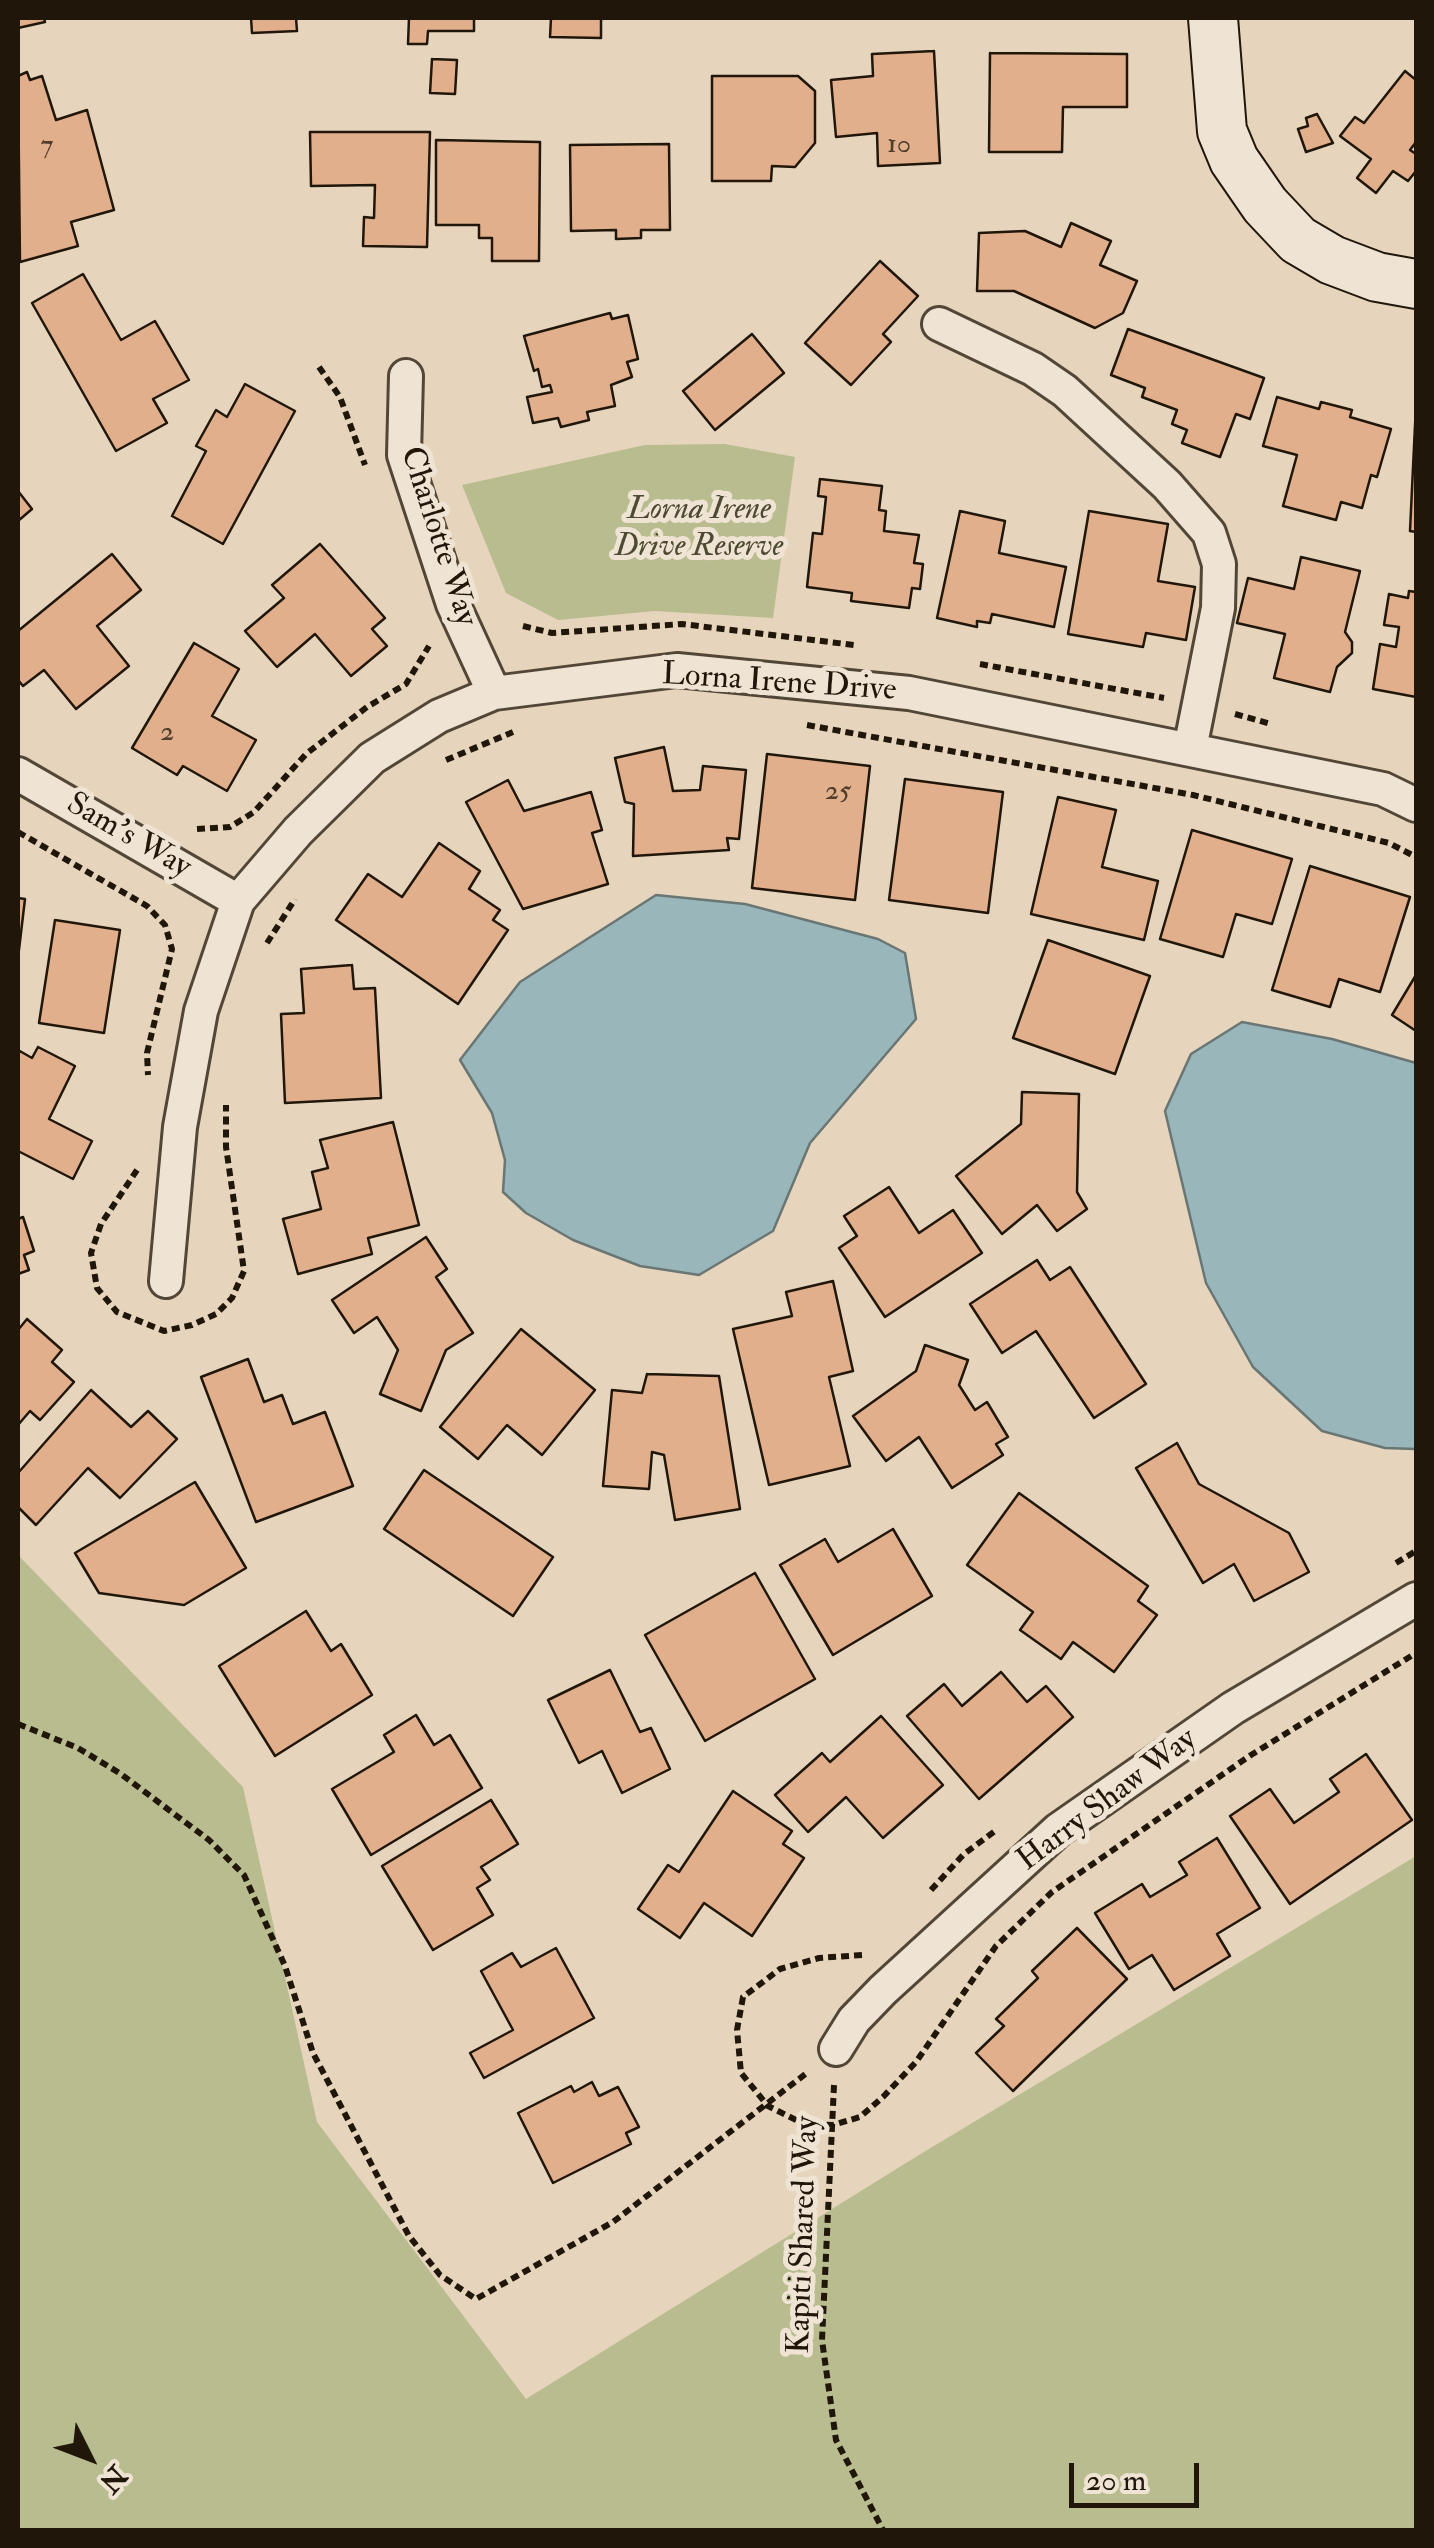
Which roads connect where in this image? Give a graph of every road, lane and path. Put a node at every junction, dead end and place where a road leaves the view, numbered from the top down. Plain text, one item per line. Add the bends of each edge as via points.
1 (1214, 18) edge
2 (1416, 284) edge
3 (939, 324) dead end
4 (320, 367) dead end
5 (406, 376) dead end
6 (368, 474) dead end
7 (427, 635) dead end
8 (494, 693) junction
9 (787, 722) dead end
10 (519, 730) dead end
11 (1190, 749) junction
12 (430, 767) dead end
13 (18, 774) edge
14 (1416, 804) edge
15 (189, 826) dead end
16 (18, 832) edge
17 (1416, 857) edge
18 (298, 894) dead end
19 (238, 901) junction
20 (260, 961) dead end
21 (148, 1091) dead end
22 (226, 1099) dead end
23 (142, 1156) dead end
24 (166, 1280) dead end
25 (1416, 1599) edge
26 (18, 1724) edge
27 (836, 2048) junction
28 (883, 2530) edge

1 - 2 street via 1222,130 1265,205 1298,240 1332,260
3 - 11 street via 1066,391 1167,484 1209,534 1219,564 1218,608
4 - 6 path via 340,397
5 - 8 street, Charlotte Way via 404,455 453,604
7 - 15 path via 430,651 406,684 306,754 254,812 204,832
8 - 11 street, Lorna Irene Drive via 677,670 910,693
8 - 19 street, Lorna Irene Drive via 439,716 372,758
9 - 17 path via 1193,795 1389,842
10 - 12 path
11 - 14 street, Lorna Irene Drive via 1383,789
13 - 19 street, Sam's Way
16 - 21 path via 147,906 165,926 172,949 147,1053
18 - 20 path
19 - 24 street, Lorna Irene Drive via 201,1011 180,1127
22 - 23 path via 244,1271 216,1314 164,1332 117,1312 97,1288 91,1253
25 - 27 street, Harry Shaw Way via 1234,1708 1058,1830 883,1990
26 - 27 path via 121,1774 244,1874 338,2106 410,2236 440,2275 476,2298 613,2222
27 - 28 path, Kapiti Shared Way via 822,2340 836,2440

